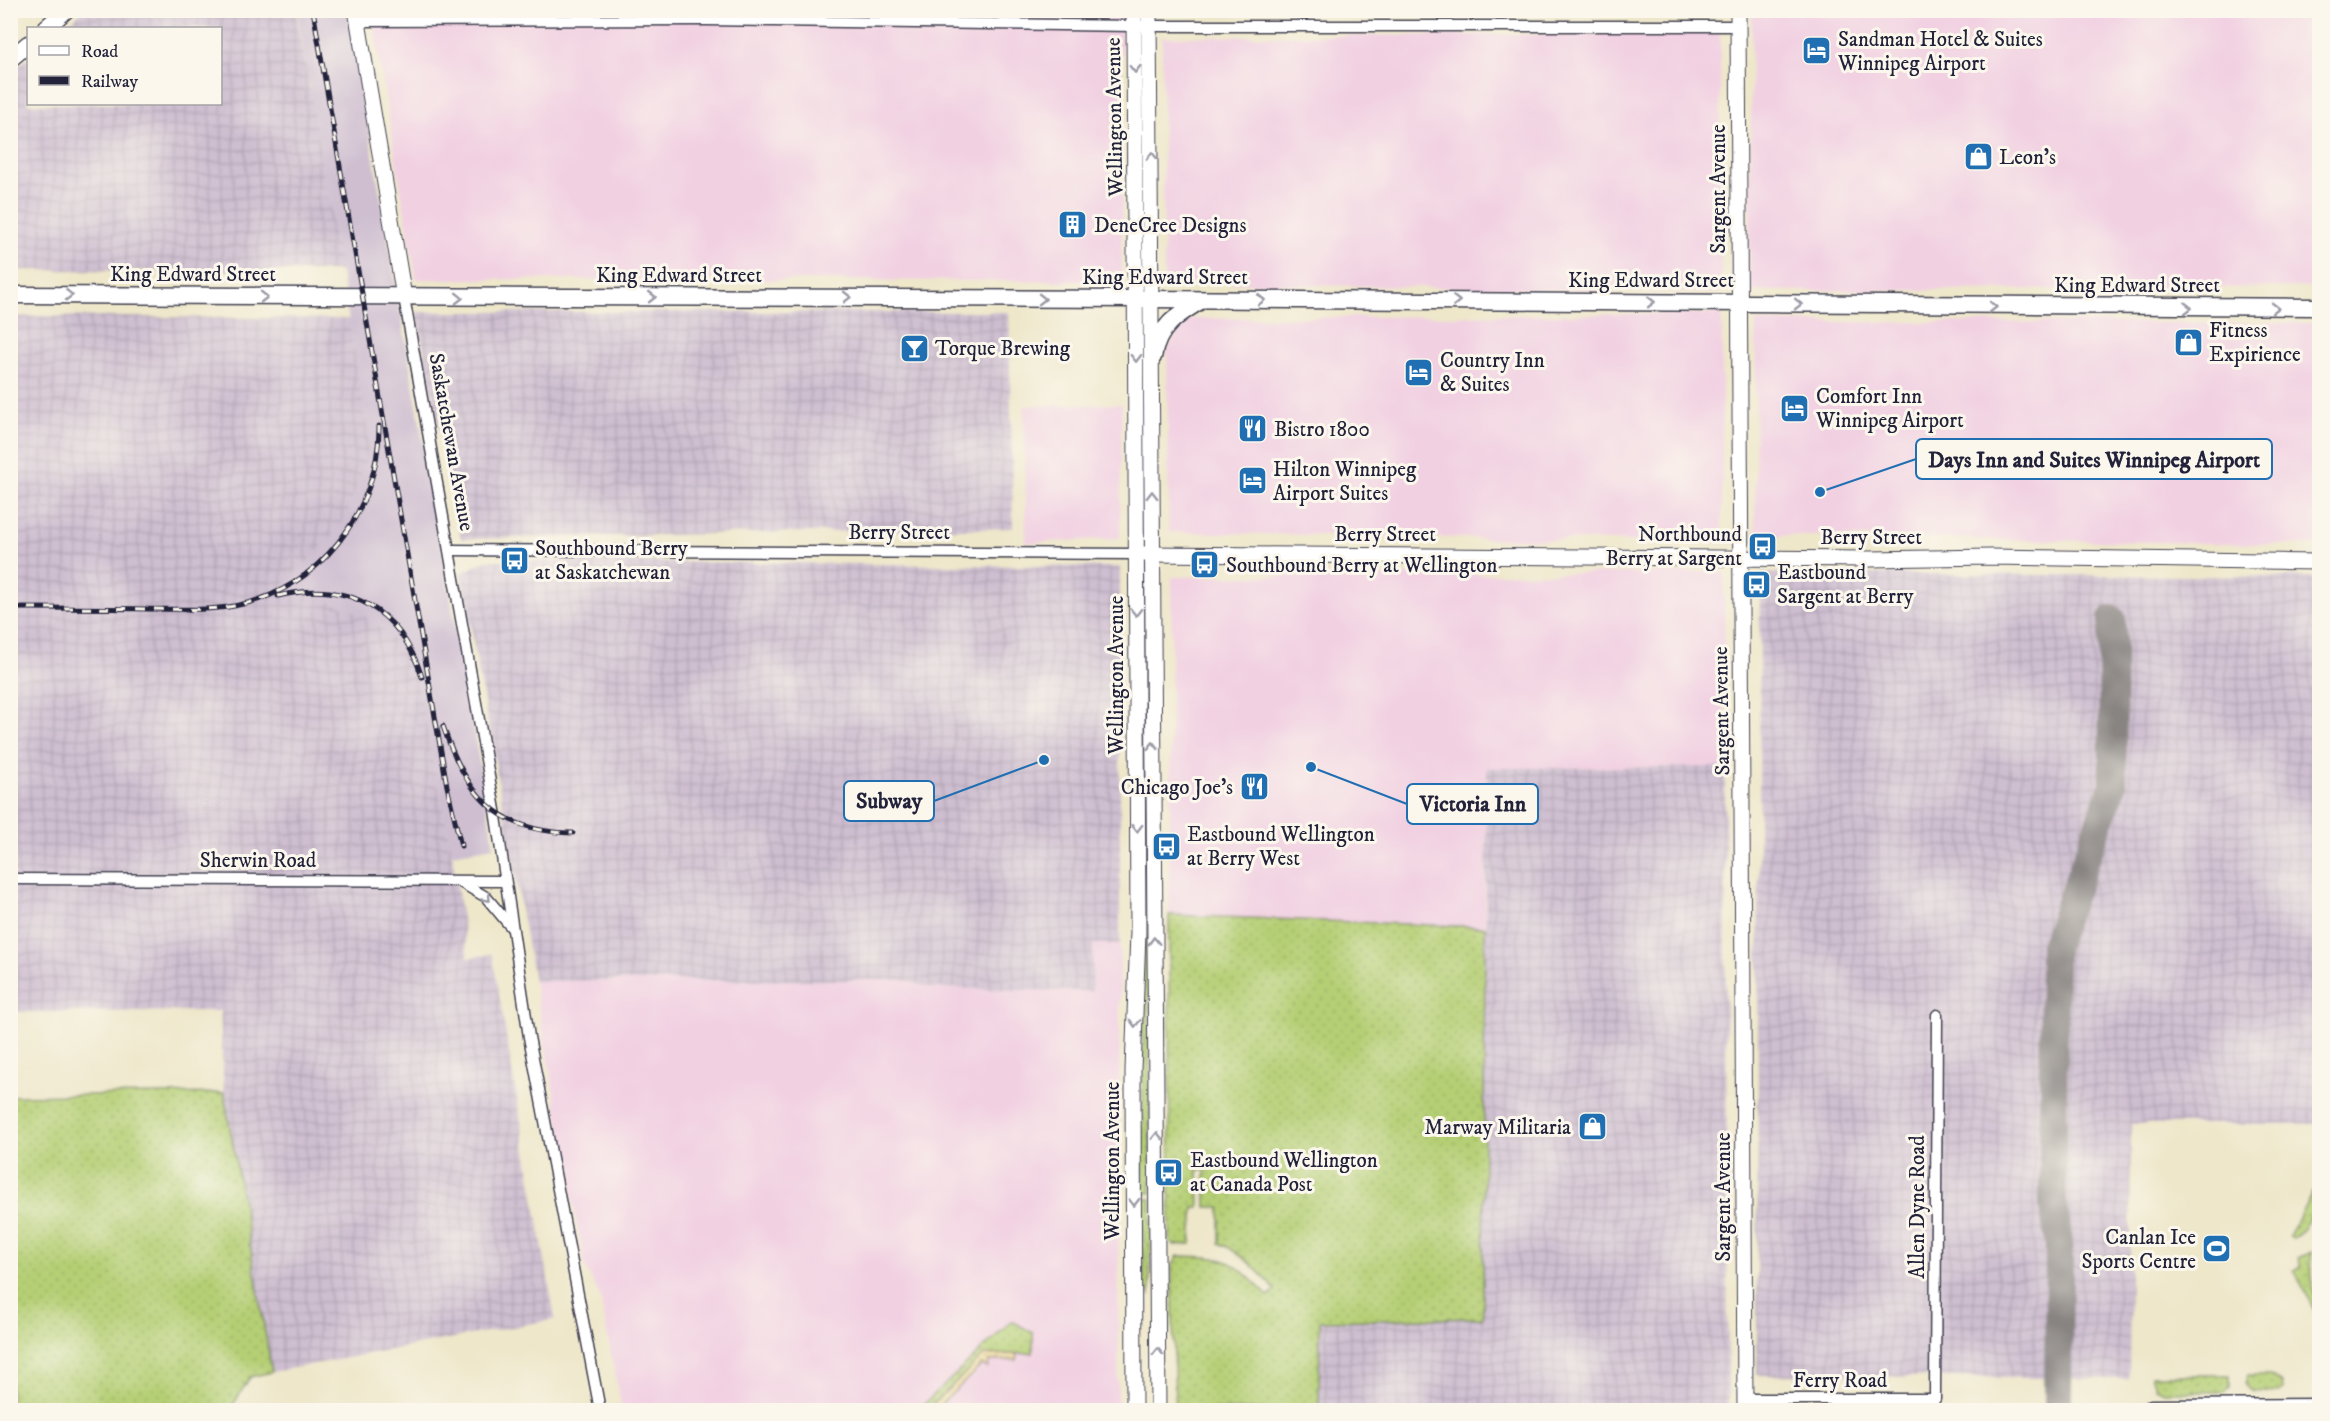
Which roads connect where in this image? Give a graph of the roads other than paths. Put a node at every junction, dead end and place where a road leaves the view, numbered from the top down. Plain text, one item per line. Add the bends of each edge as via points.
1 (66, 10) edge
2 (357, 16) edge
3 (1142, 18) edge
4 (1738, 18) edge
5 (47, 27) edge
6 (27, 45) edge
7 (10, 59) edge
8 (1136, 193) junction
9 (1152, 193) junction
10 (10, 295) edge
11 (404, 297) junction
12 (1144, 299) junction
13 (1203, 300) junction
14 (1739, 303) junction
15 (2319, 308) edge
16 (1153, 357) junction
17 (450, 550) junction
18 (1136, 554) junction
19 (1152, 554) junction
20 (1741, 558) junction
21 (2319, 562) edge
22 (1153, 712) junction
23 (1137, 713) junction
24 (10, 879) edge
25 (454, 881) junction
26 (506, 881) junction
27 (1138, 900) junction
28 (1154, 900) junction
29 (512, 928) junction
30 (1937, 1015) dead end
31 (1935, 1399) joint
32 (2319, 1404) edge
33 (1745, 1405) edge
34 (2151, 1405) dead end
35 (600, 1410) edge
36 (1134, 1410) edge
37 (1158, 1410) edge

1 - 5 main road
2 - 3 street via 708,20
2 - 11 main road, Saskatchewan Avenue
3 - 4 street
3 -> 8 main road, Wellington Avenue
9 -> 3 main road, Wellington Avenue
4 - 14 main road, Sargent Avenue
6 - 7 main road
8 - 9 main road
8 - 12 main road, Wellington Avenue
9 - 12 main road, Wellington Avenue
10 -> 11 main road, King Edward Street
11 -> 12 main road, King Edward Street
11 - 17 street, Saskatchewan Avenue
12 - 13 main road, King Edward Street
12 - 16 main road, Wellington Avenue
12 -> 18 main road, Wellington Avenue
13 -> 14 main road, King Edward Street
13 - 16 main road via 1169,322 1155,343
14 -> 15 main road, King Edward Street
14 - 20 main road, Sargent Avenue
19 -> 16 main road, Wellington Avenue
17 - 18 street, Berry Street
17 - 26 street, Saskatchewan Avenue
18 - 19 main road, Berry Street
18 -> 23 main road, Wellington Avenue
19 - 20 main road, Berry Street
19 - 22 main road, Wellington Avenue
20 - 21 main road, Berry Street via 1991,556
20 - 33 main road, Sargent Avenue
22 - 23 main road
28 -> 22 main road, Wellington Avenue
23 -> 27 main road, Wellington Avenue
24 - 25 street, Sherwin Road
25 - 26 street, Sherwin Road
25 -> 29 street via 480,891
26 - 29 street, Saskatchewan Avenue
27 - 28 main road
27 -> 36 main road, Wellington Avenue via 1133,1070
37 -> 28 main road, Wellington Avenue
29 - 35 street, Saskatchewan Avenue
30 - 31 street, Allen Dyne Road
31 - 33 street, Ferry Road
32 - 34 street

